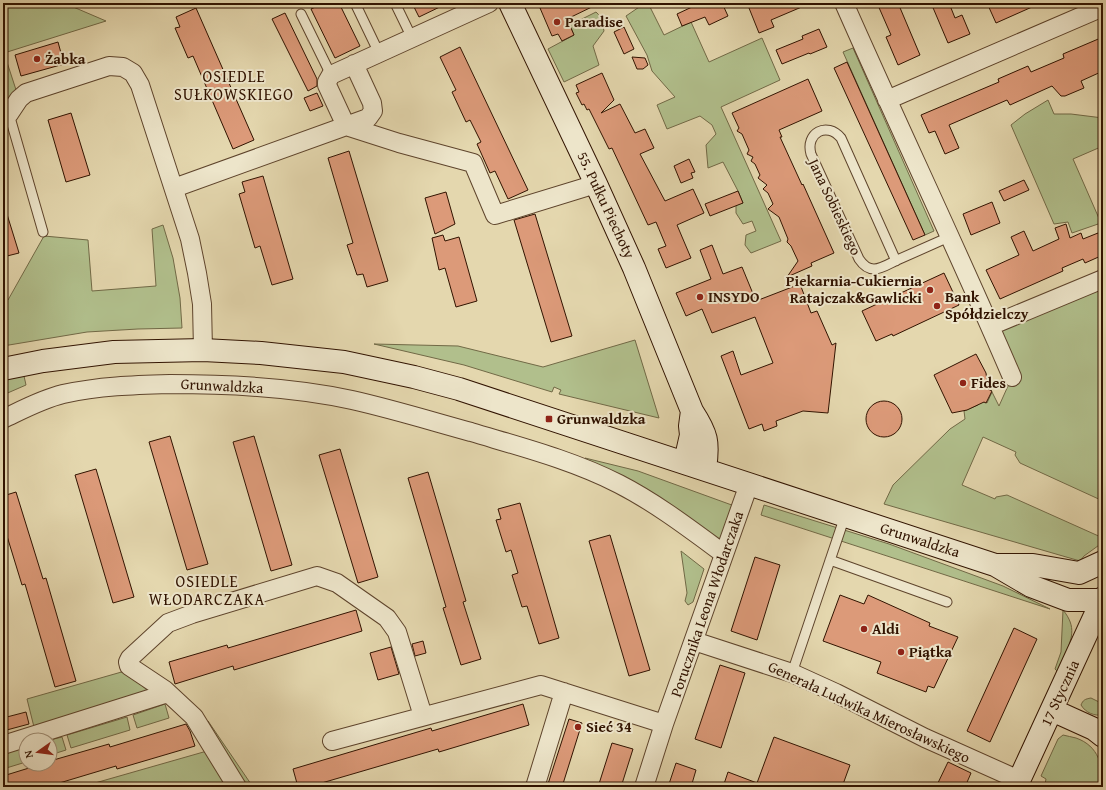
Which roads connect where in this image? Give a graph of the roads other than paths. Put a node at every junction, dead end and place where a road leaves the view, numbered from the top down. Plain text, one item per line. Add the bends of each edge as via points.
1 (355, 3) edge
2 (395, 3) edge
3 (489, 3) edge
4 (510, 3) edge
5 (844, 3) edge
6 (1103, 7) edge
7 (301, 14) dead end
8 (412, 38) junction
9 (379, 53) junction
10 (354, 64) junction
11 (331, 75) junction
12 (887, 100) junction
13 (6, 120) edge
14 (346, 126) junction
15 (596, 184) junction
16 (174, 188) junction
17 (43, 232) dead end
18 (949, 237) junction
19 (896, 261) junction
20 (1103, 279) edge
21 (990, 326) junction
22 (203, 350) junction
23 (3, 369) edge
24 (1012, 377) dead end
25 (691, 418) junction
26 (3, 419) edge
27 (653, 452) junction
28 (696, 467) junction
29 (749, 484) junction
30 (845, 516) junction
31 (724, 554) junction
32 (830, 560) junction
33 (1103, 562) edge
34 (996, 565) junction
35 (1079, 573) junction
36 (1103, 599) edge
37 (1068, 600) junction
38 (947, 602) dead end
39 (694, 641) junction
40 (1078, 654) junction
41 (792, 674) junction
42 (564, 692) junction
43 (168, 693) junction
44 (1052, 710) junction
45 (423, 716) junction
46 (664, 724) junction
47 (1102, 732) edge
48 (332, 741) dead end
49 (3, 745) edge
50 (1018, 784) edge
51 (237, 787) edge
52 (535, 787) edge
53 (644, 787) edge

1 - 9 lane
2 - 8 lane
3 - 8 street
4 - 15 street, 55. Pułku Piechoty
5 - 12 street
6 - 12 street
7 - 11 lane
8 - 9 street
9 - 10 street
10 - 11 street
10 - 14 street via 372,102 373,111 368,118
11 - 14 street via 327,86
12 - 18 street
13 - 16 street via 19,99 26,93 109,66 123,67 133,73 140,85
13 - 17 lane
14 - 15 street via 473,163 495,214
14 - 16 street
15 - 25 street, 55. Pułku Piechoty via 634,268
16 - 22 street via 190,239 197,273 202,304
18 - 19 lane, Jana Sobieskiego
18 - 21 street
19 - 19 lane, Jana Sobieskiego via 878,269 862,264 811,154 810,143 816,133 827,130 841,138
20 - 21 street
21 - 24 street
22 - 23 street, Grunwaldzka via 114,352
22 - 27 street, Grunwaldzka via 344,362 414,377 459,389
25 - 27 street via 674,440
25 - 28 street, 55. Pułku Piechoty via 703,427 707,445
26 - 31 street, Grunwaldzka via 61,394 130,385 224,385 294,390 353,400 533,451 595,473 639,494
27 - 28 street, Grunwaldzka
28 - 29 street, Grunwaldzka
29 - 30 street, Grunwaldzka
29 - 31 street, Porucznika Leona Włodarczaka
30 - 32 lane
30 - 34 street, Grunwaldzka
31 - 39 street, Porucznika Leona Włodarczaka
32 - 38 lane
32 - 41 lane
33 - 35 street
34 - 35 street, Grunwaldzka via 1033,565
34 - 37 street, Grunwaldzka via 1031,586
35 - 36 street
36 - 37 street, Grunwaldzka
36 - 40 street, 17 Stycznia
37 - 40 street via 1079,622
39 - 41 street, Generała Ludwika Mierosławskiego
39 - 46 street, Porucznika Leona Włodarczaka
40 - 44 street, 17 Stycznia
41 - 50 street, Generała Ludwika Mierosławskiego via 836,693
42 - 45 street via 541,685
42 - 46 street
42 - 52 street
43 - 45 street via 130,668 128,664 130,658 168,623 317,576 337,583 387,618 397,632
43 - 49 street
43 - 51 street via 194,717
44 - 47 street
44 - 50 street, 17 Stycznia
45 - 48 street
46 - 53 street, Porucznika Leona Włodarczaka

